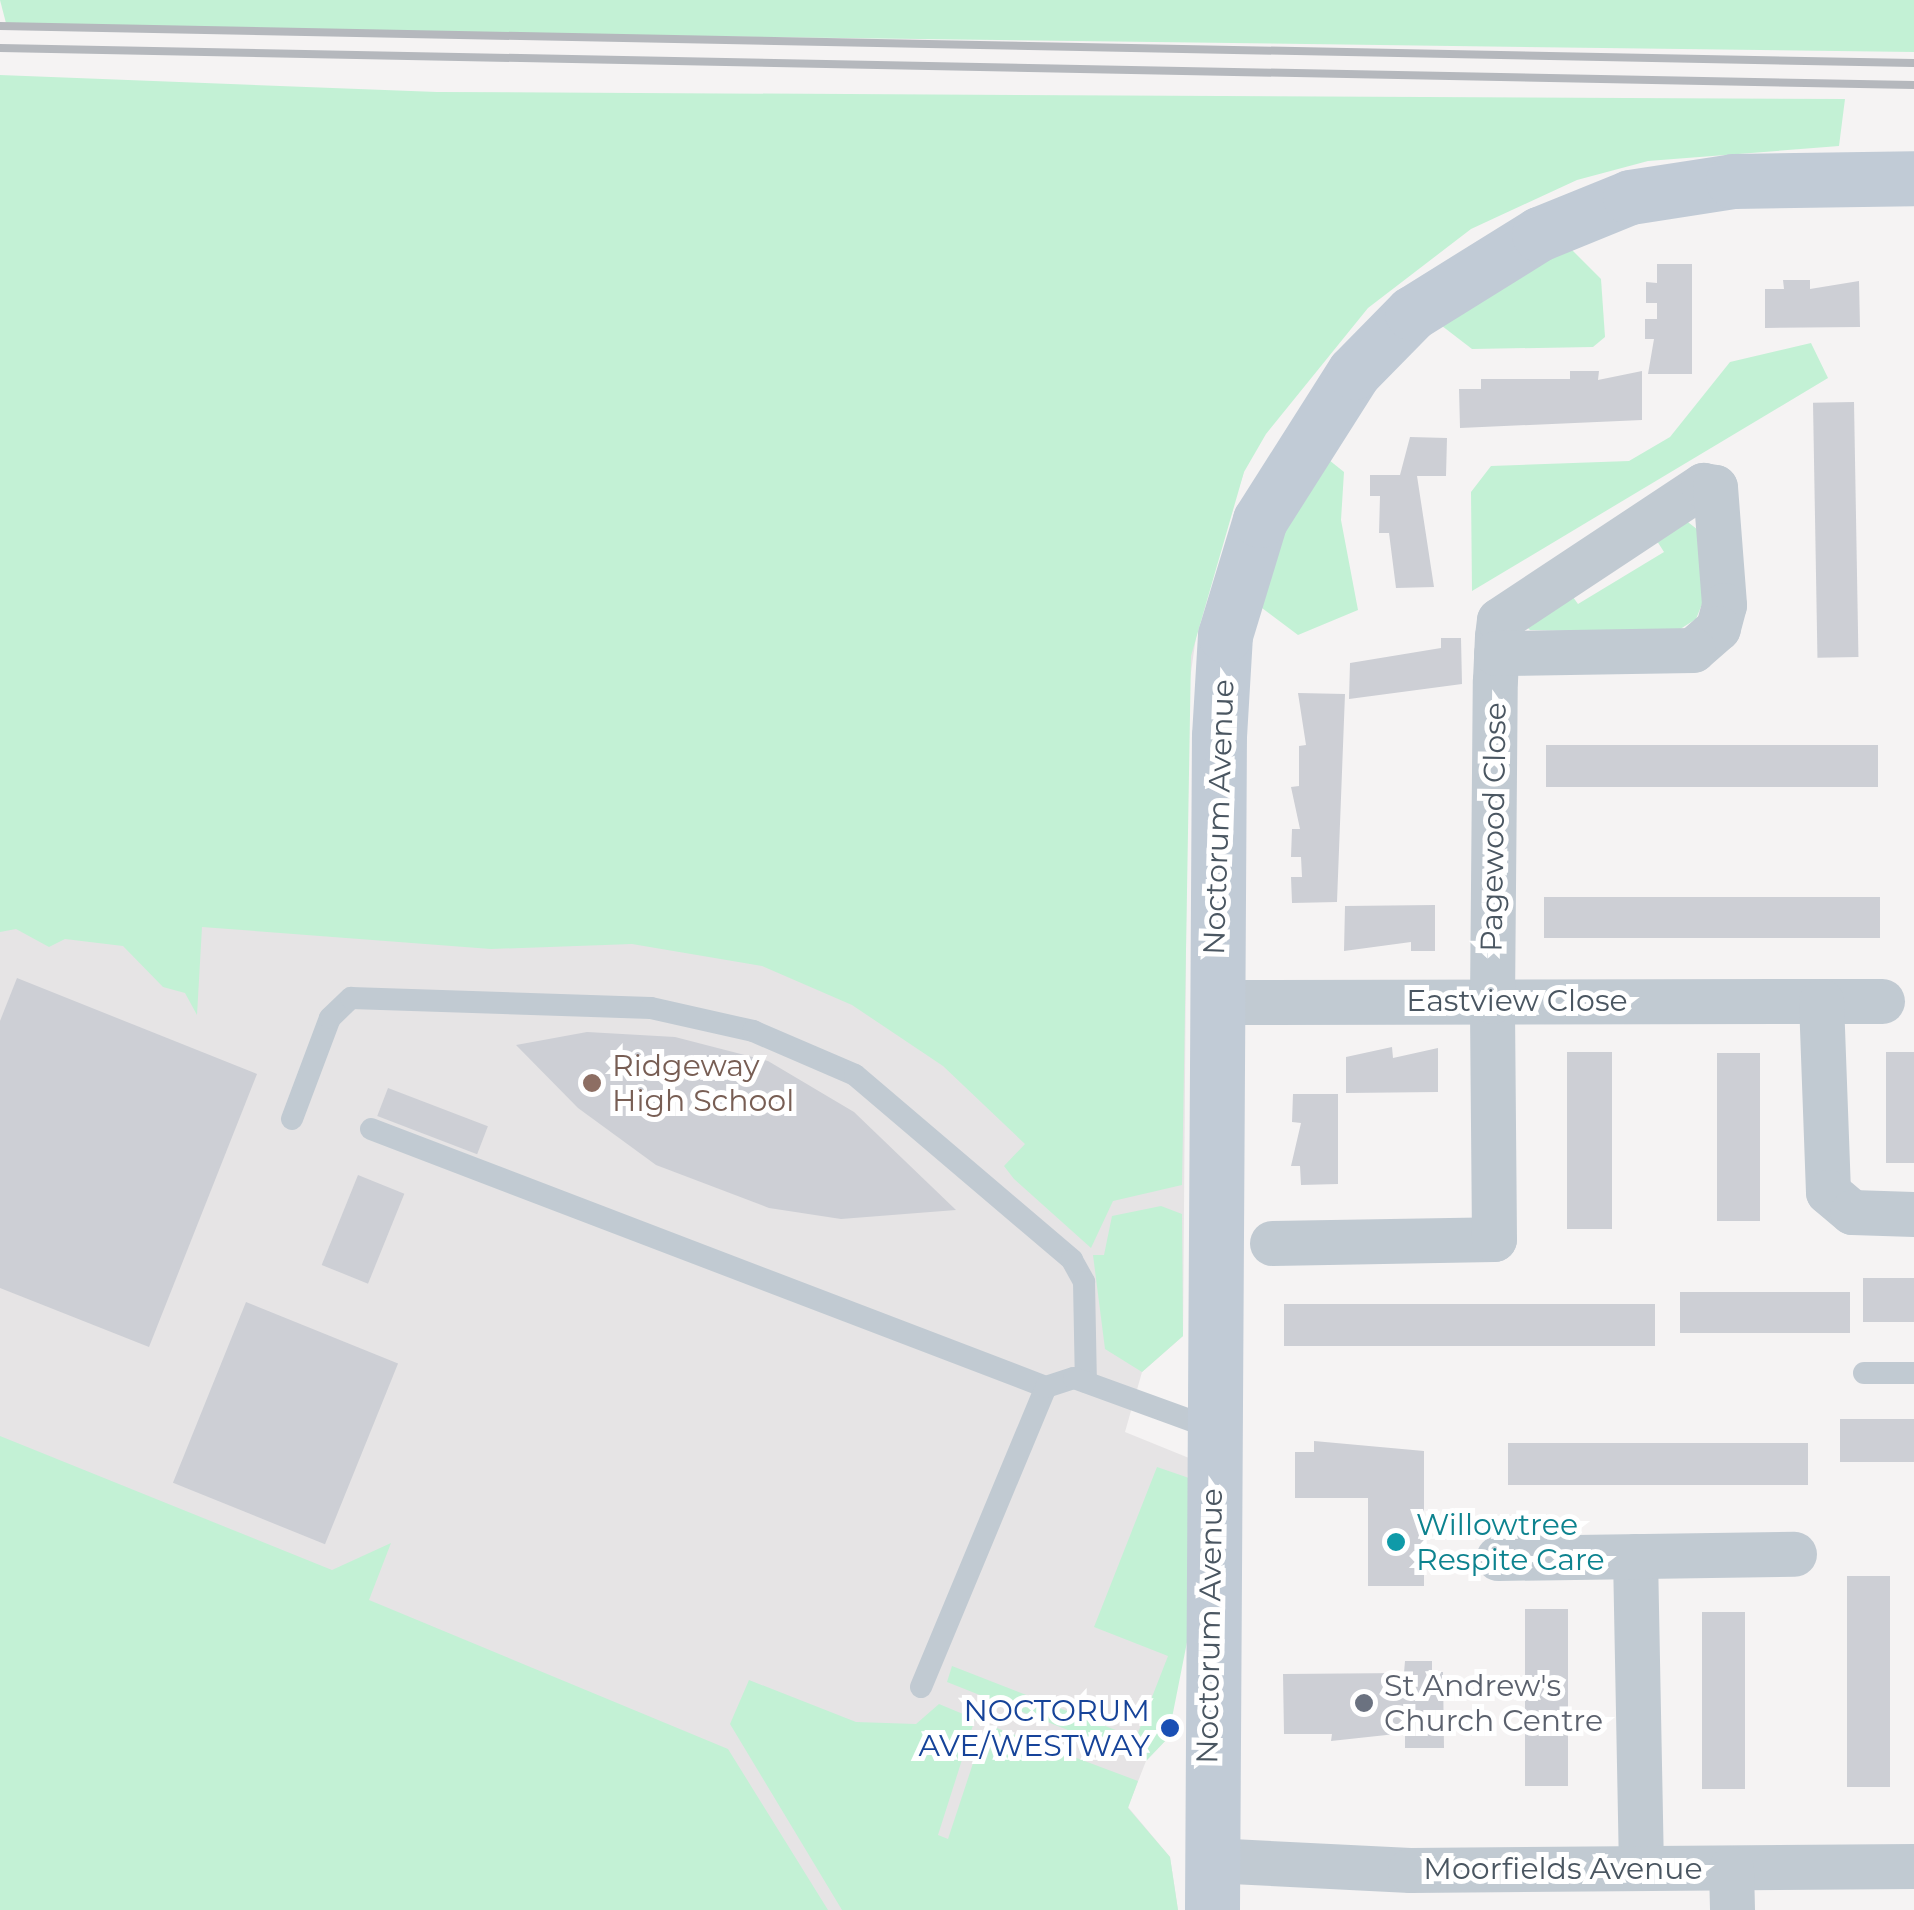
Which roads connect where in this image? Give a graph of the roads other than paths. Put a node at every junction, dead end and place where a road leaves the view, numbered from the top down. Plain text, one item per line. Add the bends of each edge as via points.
1 (1914, 178) edge
2 (1496, 653) junction
3 (1882, 1000) dead end
4 (1492, 1001) junction
5 (1821, 1001) junction
6 (1214, 1002) junction
7 (292, 1119) dead end
8 (371, 1129) dead end
9 (1914, 1214) edge
10 (1272, 1243) dead end
11 (1914, 1373) edge
12 (1864, 1374) dead end
13 (1086, 1382) junction
14 (1046, 1387) junction
15 (1214, 1428) junction
16 (1794, 1554) dead end
17 (1635, 1556) junction
18 (1498, 1558) dead end
19 (921, 1688) dead end
20 (1914, 1866) edge
21 (1641, 1868) junction
22 (1211, 1885) edge
23 (1732, 1889) edge
24 (1410, 1890) edge

1 - 6 street, Noctorum Avenue via 1734,181 1608,204 1474,268 1354,372 1260,520 1225,635
2 - 2 street, Pagewood Close via 1499,620 1512,606 1703,484 1716,487 1724,605 1718,628 1693,650
2 - 4 street, Pagewood Close
3 - 5 street, Eastview Close
4 - 5 street, Eastview Close
4 - 6 street, Eastview Close
4 - 10 street, Pagewood Close via 1494,1239
5 - 9 street via 1828,1192 1852,1212
6 - 15 street, Noctorum Avenue
7 - 13 lane via 330,1018 351,998 651,1008 752,1031 855,1075 1072,1260 1084,1282
8 - 14 lane
11 - 12 lane
13 - 14 lane
13 - 15 lane
14 - 19 lane
15 - 22 street, Noctorum Avenue
16 - 17 street
17 - 18 street
17 - 21 street
20 - 23 street, Moorfields Avenue
21 - 23 street, Moorfields Avenue
21 - 24 street, Moorfields Avenue
22 - 24 street, Moorfields Avenue

